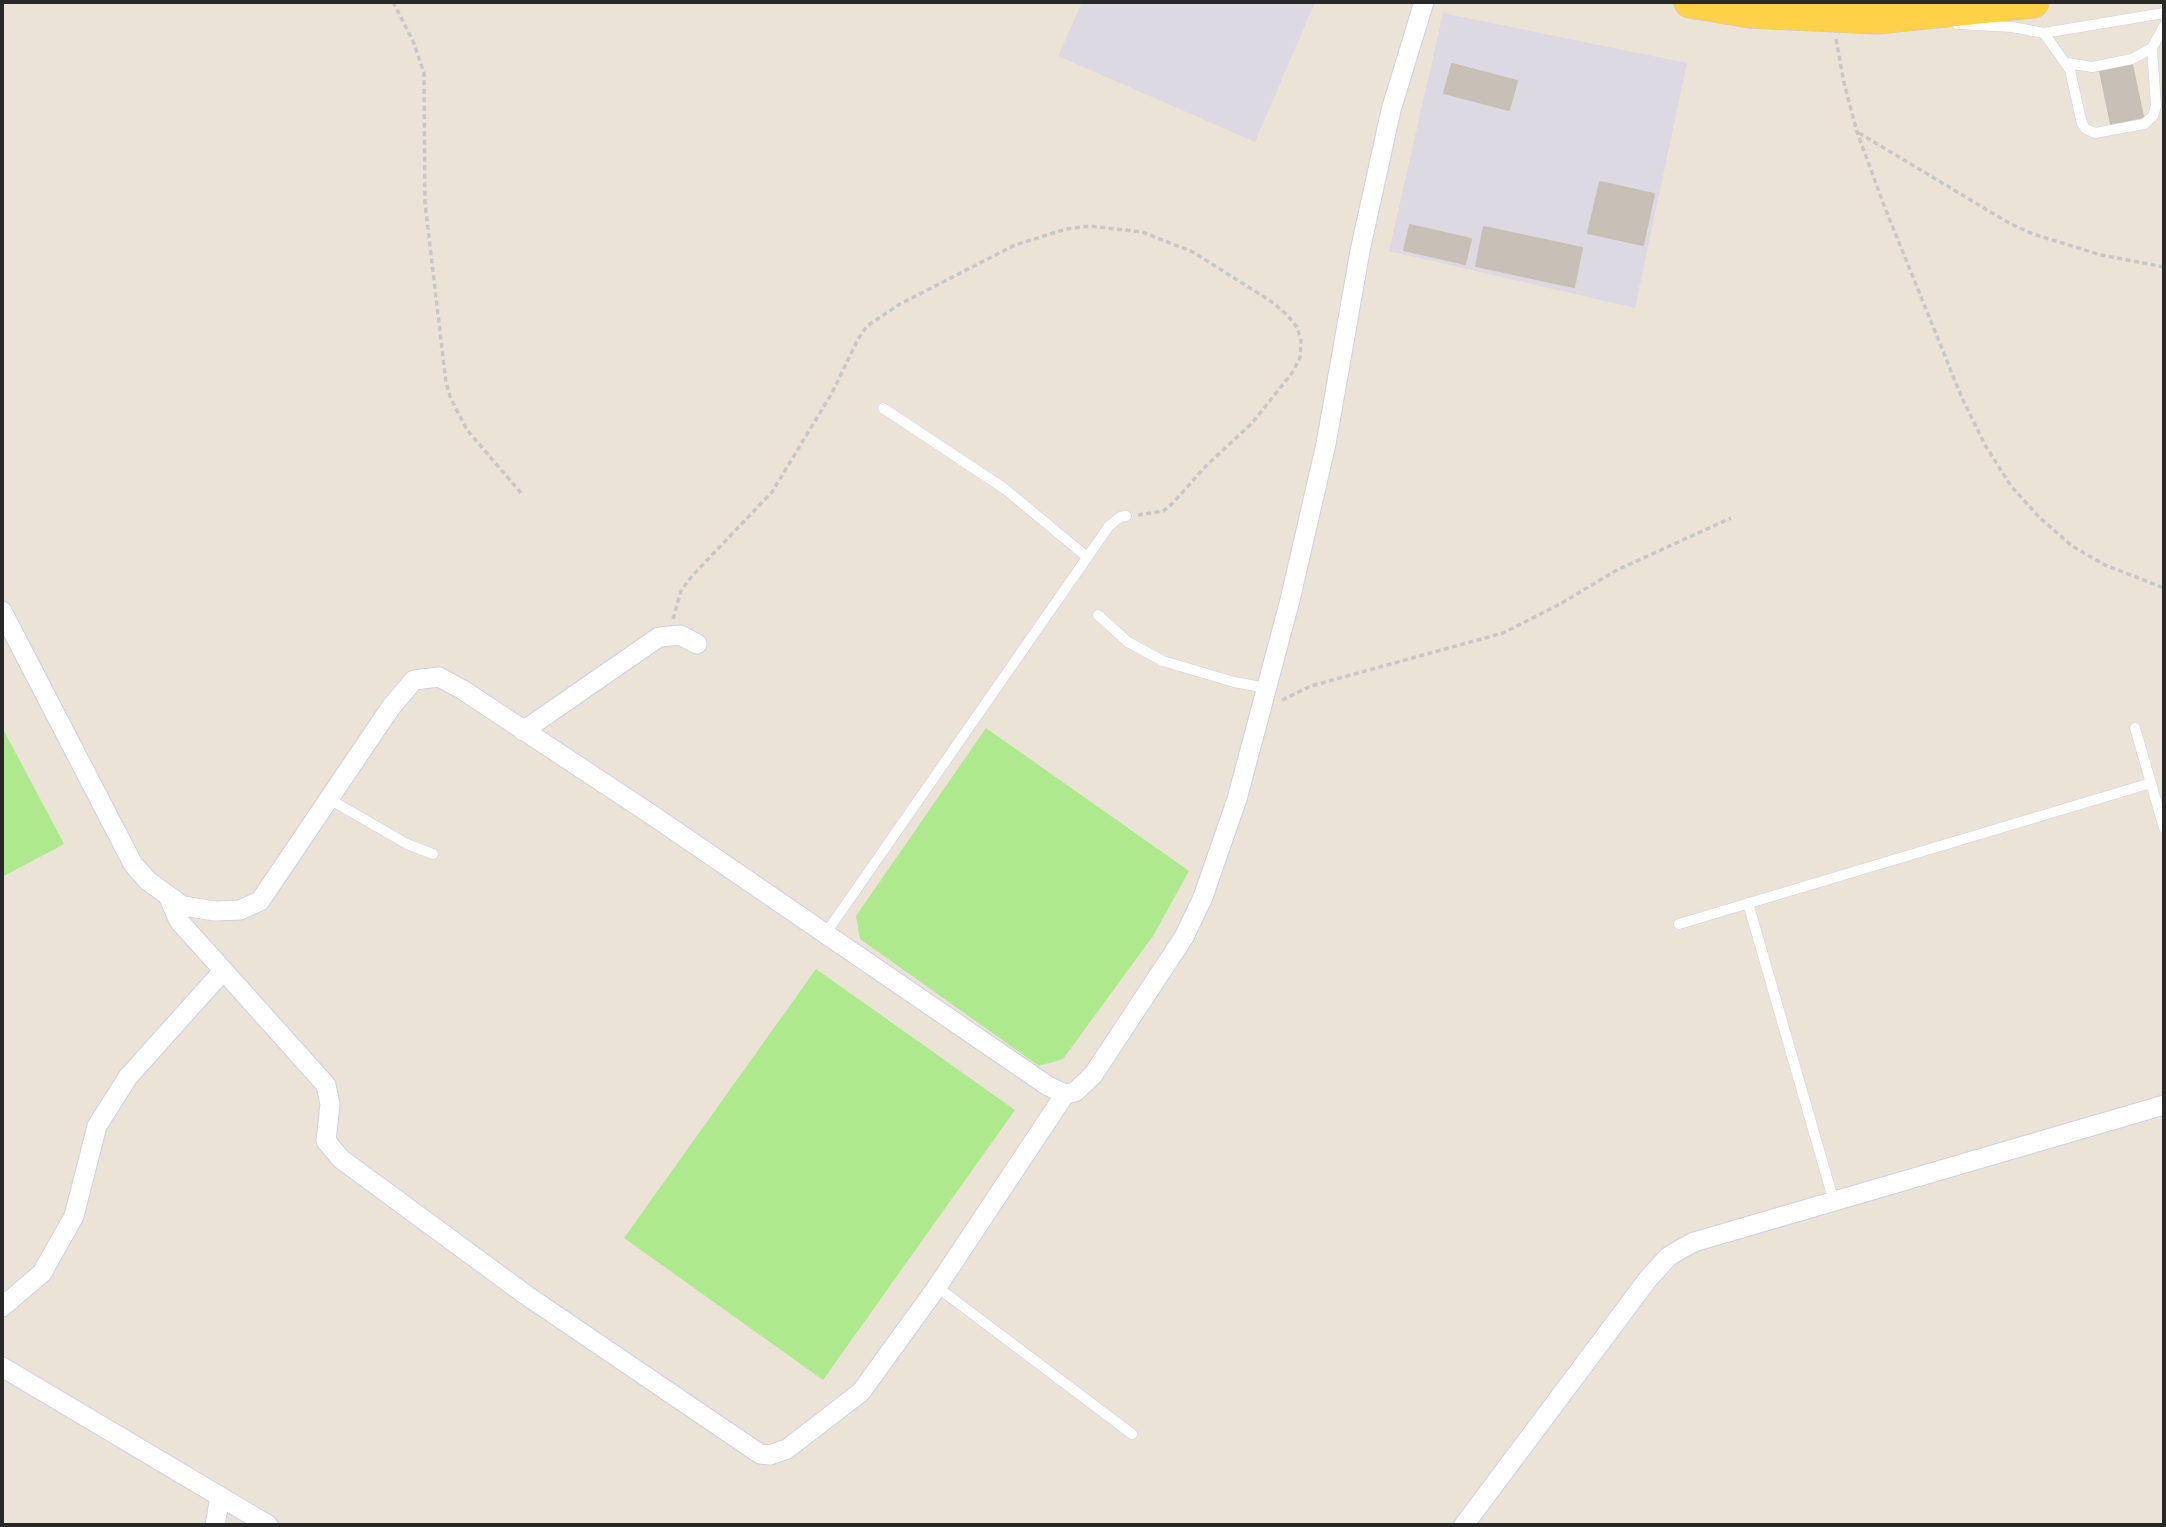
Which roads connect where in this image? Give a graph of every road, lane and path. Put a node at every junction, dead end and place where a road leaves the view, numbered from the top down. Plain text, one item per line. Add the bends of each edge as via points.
1 (393, 2) edge
2 (1424, 2) edge
3 (1690, 2) edge
4 (2033, 2) edge
5 (2164, 13) edge
6 (1833, 16) junction
7 (1877, 18) junction
8 (2164, 26) edge
9 (2044, 33) junction
10 (2152, 48) junction
11 (2067, 63) junction
12 (1857, 132) junction
13 (2164, 267) edge
14 (883, 408) dead end
15 (522, 494) dead end
16 (1126, 516) joint
17 (1731, 518) dead end
18 (1087, 557) junction
19 (2164, 588) edge
20 (2, 611) edge
21 (1098, 615) dead end
22 (670, 635) junction
23 (697, 644) dead end
24 (1267, 688) junction
25 (1259, 717) junction
26 (2135, 728) dead end
27 (523, 731) junction
28 (2151, 783) junction
29 (328, 799) junction
30 (2164, 828) edge
31 (433, 854) dead end
32 (167, 895) junction
33 (1748, 903) junction
34 (1679, 923) dead end
35 (826, 933) junction
36 (223, 971) junction
37 (1065, 1094) junction
38 (2164, 1105) edge
39 (1834, 1202) junction
40 (937, 1287) junction
41 (2, 1307) edge
42 (2, 1367) edge
43 (1132, 1434) dead end
44 (220, 1496) junction
45 (215, 1525) edge
46 (268, 1525) edge
47 (1464, 1525) edge

1 - 15 path via 424,73 425,203 446,383 467,430
2 - 24 street via 1391,110 1326,444
3 - 6 main road via 1750,12
4 - 7 main road
5 - 9 lane
6 - 7 main road
6 - 12 path
7 - 9 lane
8 - 10 lane
9 - 11 lane
10 - 11 lane via 2132,59 2092,67
10 - 11 lane via 2153,116 2144,124 2095,133 2082,124
12 - 13 path via 2033,234 2091,253
12 - 19 path via 1962,398 2011,486 2072,546 2105,565
14 - 18 lane via 1005,489
16 - 18 lane via 1110,526
16 - 22 path via 1163,511 1180,496 1282,388 1300,358 1301,341 1297,327 1279,308 1193,252 1142,232 1090,226 1066,229 1015,245 900,303 867,326 772,492 681,591
17 - 25 path via 1617,570 1503,633 1311,686 1284,698
18 - 35 lane
20 - 32 street via 133,864
21 - 24 lane via 1128,642 1163,661
22 - 23 street
22 - 27 street via 650,642
24 - 25 street
25 - 37 street via 1219,853 1184,937 1093,1075 1075,1092
26 - 28 lane
27 - 29 street via 439,677 414,680
27 - 35 street
28 - 30 lane
28 - 33 lane
29 - 31 lane
29 - 32 street via 260,901 240,910 215,911 183,906
32 - 36 street via 179,920
33 - 34 lane
33 - 39 lane
35 - 37 street
36 - 40 street via 326,1085 330,1104 326,1140 341,1159 526,1295 760,1454 787,1449 861,1392
36 - 41 street via 128,1077 97,1126 74,1216 42,1273
37 - 40 street
38 - 39 street
39 - 47 street via 1694,1242 1668,1257
40 - 43 lane
42 - 44 street
44 - 45 street
44 - 46 street

